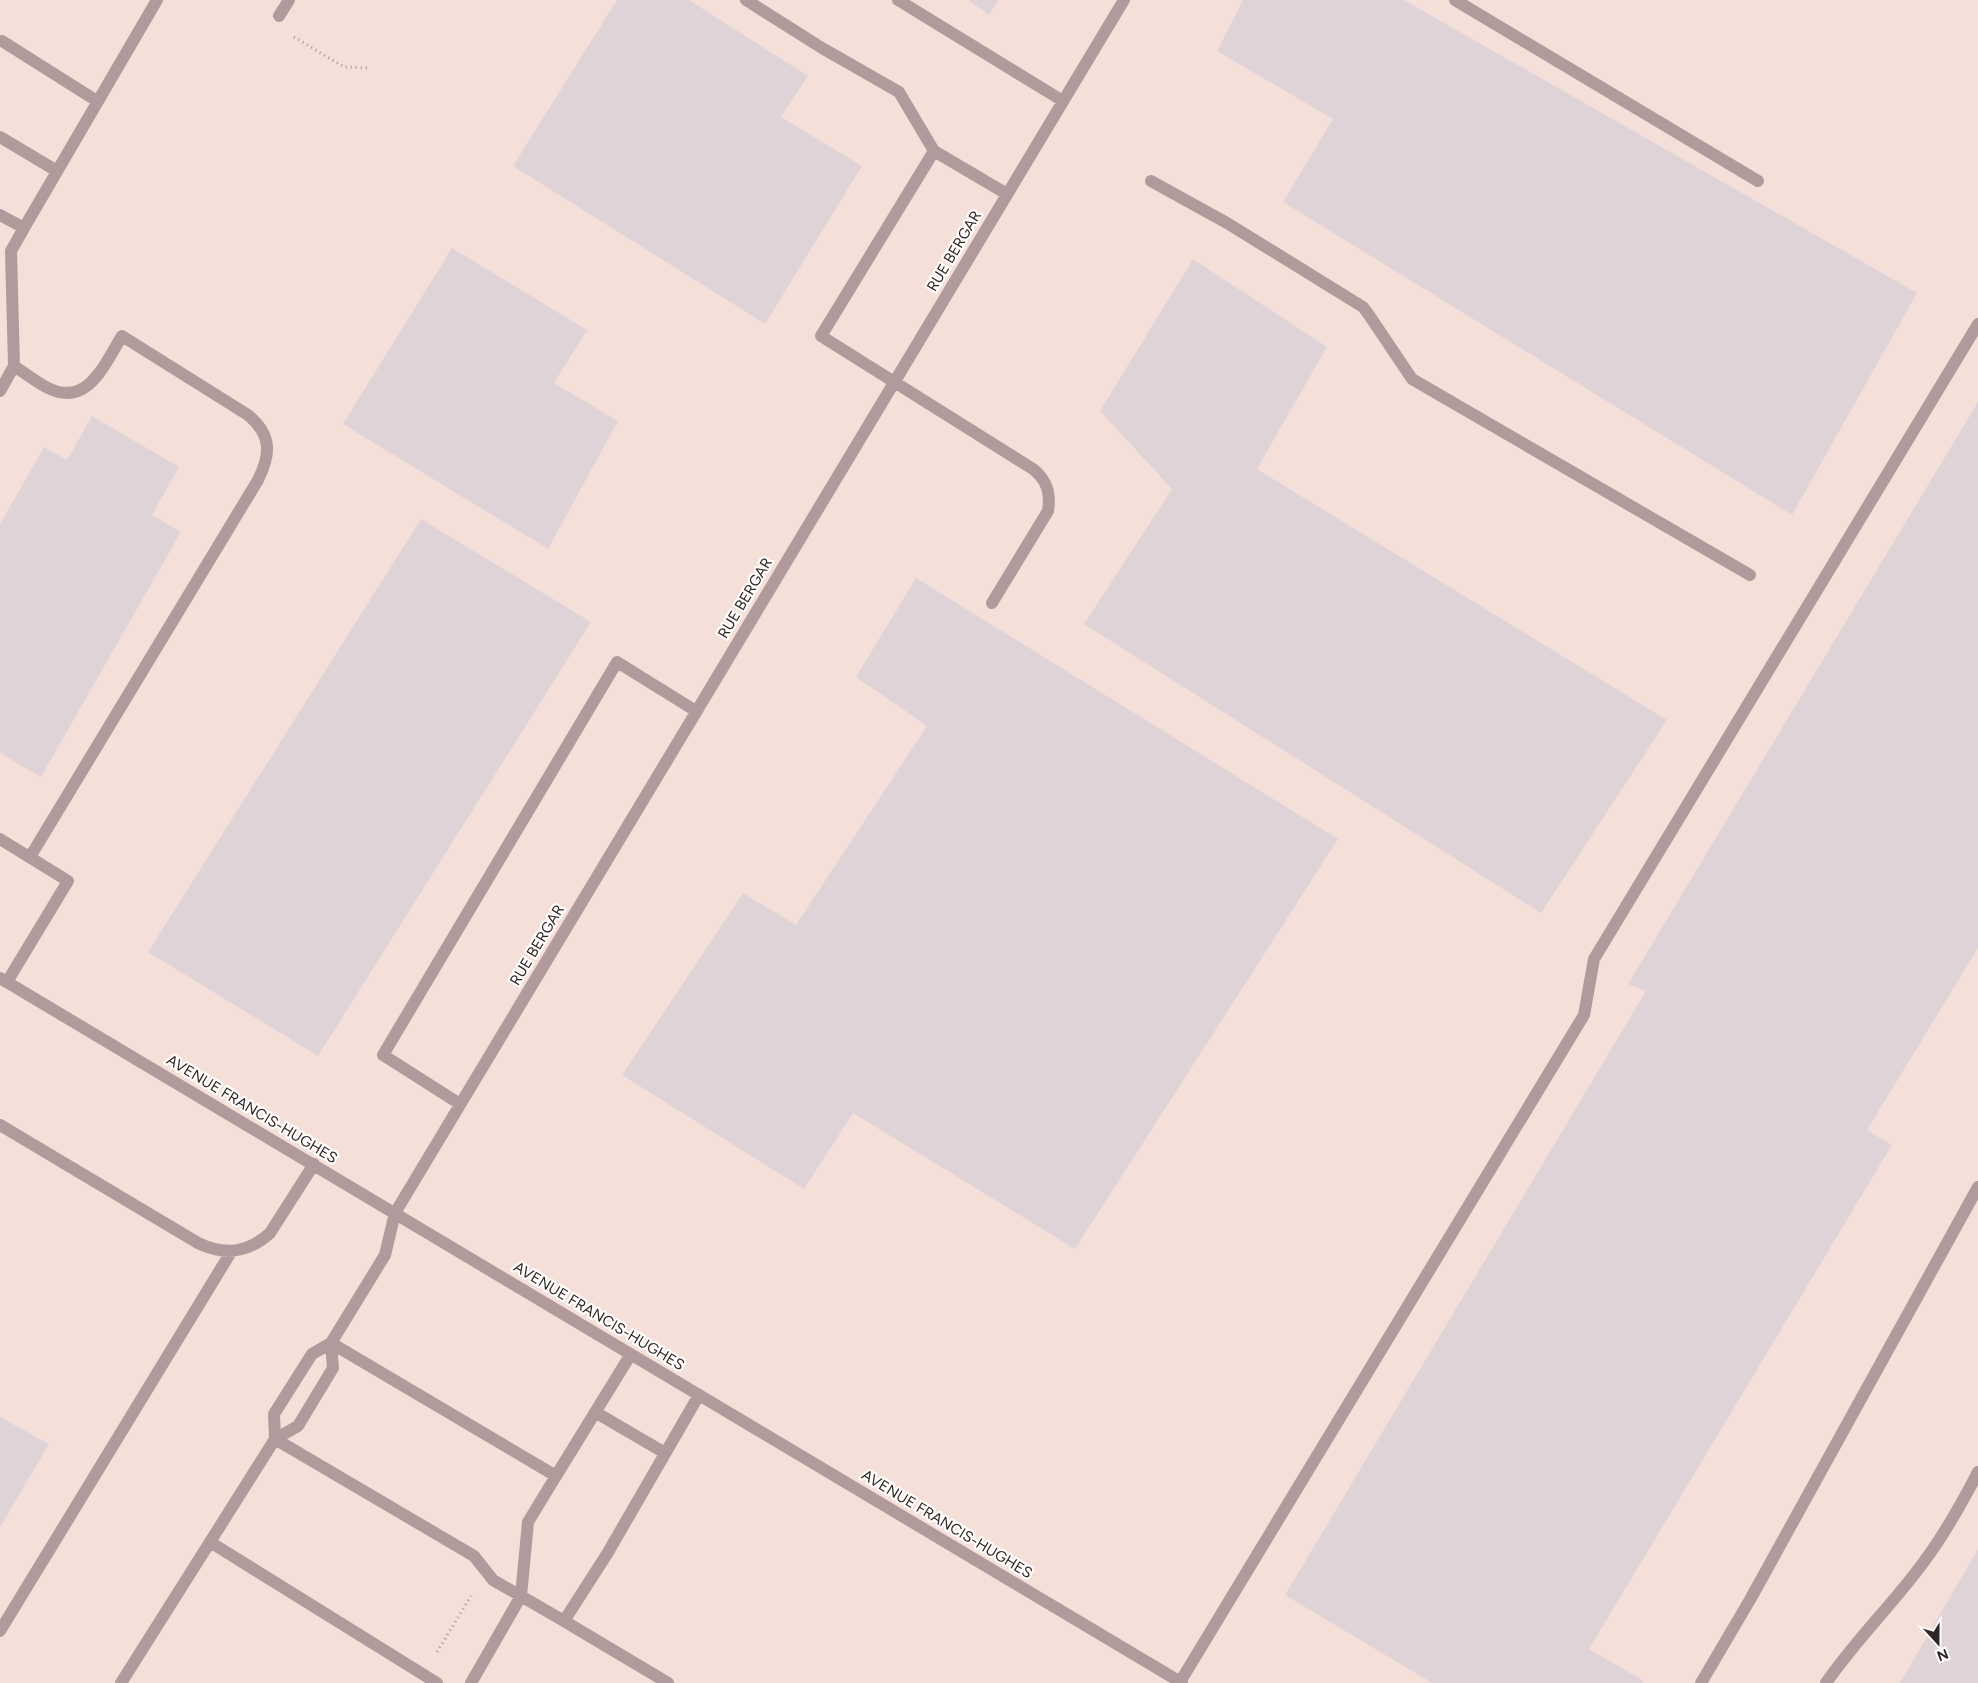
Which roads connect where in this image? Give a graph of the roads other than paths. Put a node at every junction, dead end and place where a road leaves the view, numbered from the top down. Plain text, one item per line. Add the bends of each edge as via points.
1 (157, 0) edge
2 (288, 0) edge
3 (746, 0) edge
4 (898, 0) edge
5 (1124, 0) edge
6 (1455, 0) edge
7 (279, 16) road end
8 (2, 42) dead end
9 (97, 101) junction
10 (1063, 101) junction
11 (0, 137) edge
12 (934, 151) junction
13 (57, 171) junction
14 (1152, 181) dead end
15 (1758, 181) dead end
16 (1007, 194) junction
17 (0, 215) edge
18 (24, 228) junction
19 (1978, 324) edge
20 (14, 366) junction
21 (894, 381) junction
22 (0, 391) edge
23 (1750, 575) dead end
24 (992, 603) dead end
25 (696, 711) junction
26 (0, 839) edge
27 (30, 857) junction
28 (3, 980) edge
29 (460, 1104) junction
30 (0, 1125) edge
31 (314, 1164) junction
32 (1978, 1187) edge
33 (395, 1213) junction
34 (231, 1252) junction
35 (331, 1343) junction
36 (630, 1354) junction
37 (699, 1395) junction
38 (595, 1412) junction
39 (274, 1439) junction
40 (665, 1453) junction
41 (1978, 1472) edge
42 (556, 1476) junction
43 (210, 1542) junction
44 (521, 1596) junction
45 (564, 1621) junction
46 (0, 1631) edge
47 (1181, 1682) edge
48 (121, 1683) edge
49 (436, 1683) edge
50 (471, 1683) edge
51 (668, 1683) edge
52 (1701, 1683) edge
53 (1826, 1683) edge

1 - 9 street
2 - 7 street
3 - 12 street via 899,92
4 - 10 street
5 - 10 street, RUE BERGAR
6 - 15 street
8 - 9 street
9 - 13 street
10 - 16 street, RUE BERGAR
11 - 13 street
12 - 16 street
12 - 21 street via 821,336
13 - 18 street
14 - 23 street via 1227,223 1362,307 1412,379
16 - 21 street, RUE BERGAR
17 - 18 street
18 - 20 street via 11,251
19 - 47 street via 1594,959 1584,1015
20 - 22 street
20 - 27 street via 54,390 78,391 92,382 122,336 248,415 261,429 268,446 258,480
21 - 24 street via 1033,468 1044,480 1049,495 1048,511
21 - 25 street, RUE BERGAR
25 - 29 street, RUE BERGAR
25 - 29 street via 617,662 383,1055
26 - 27 street
27 - 28 street via 68,880
28 - 31 street, AVENUE FRANCIS-HUGHES
29 - 33 street, RUE BERGAR
30 - 34 street via 198,1243
31 - 33 street, AVENUE FRANCIS-HUGHES
31 - 34 street via 270,1233 252,1246
32 - 52 street
33 - 35 street, RUE BERGAR via 385,1255
33 - 36 street, AVENUE FRANCIS-HUGHES
34 - 46 street
35 - 39 street via 312,1354 274,1414
35 - 39 street via 333,1368 298,1426
35 - 42 street
36 - 37 street, AVENUE FRANCIS-HUGHES
36 - 38 street
37 - 40 street
37 - 47 street, AVENUE FRANCIS-HUGHES
38 - 40 street
38 - 42 street
39 - 43 street
39 - 44 street via 474,1556 493,1580
40 - 45 street
41 - 53 street via 1957,1512 1920,1567
42 - 44 street via 528,1522
43 - 48 street
43 - 49 street
44 - 45 street
44 - 50 street
45 - 51 street

